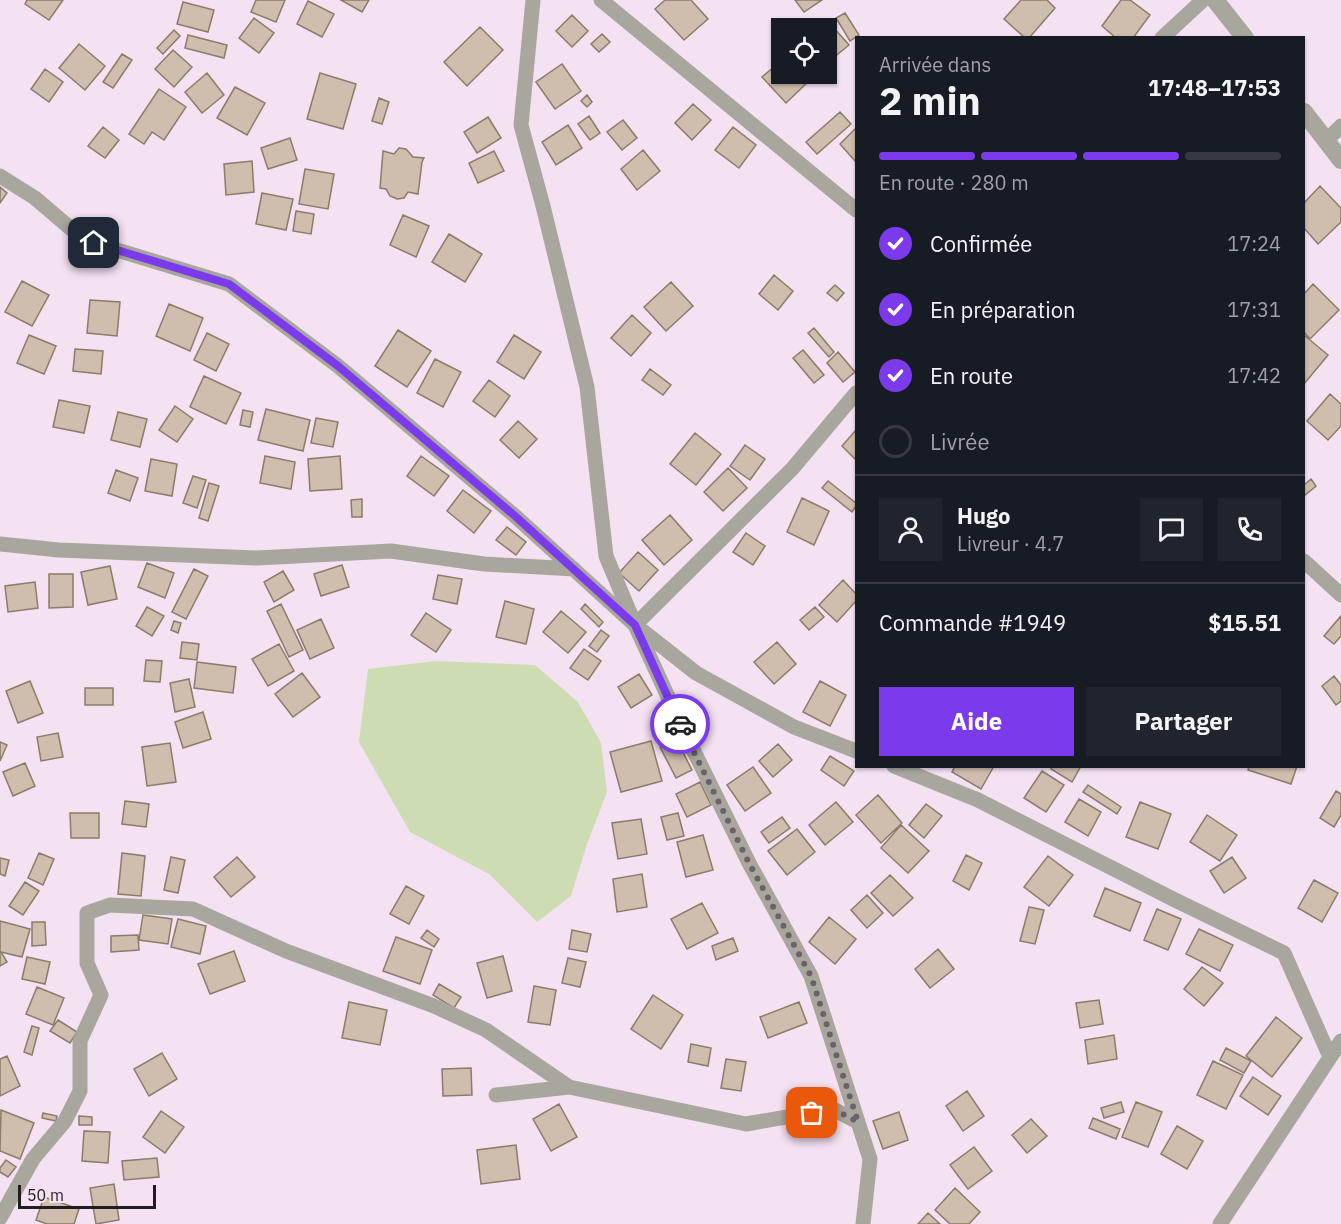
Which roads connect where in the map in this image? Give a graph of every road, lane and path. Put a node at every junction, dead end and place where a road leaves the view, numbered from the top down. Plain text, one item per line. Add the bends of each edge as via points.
1 (533, 0) edge
2 (601, 0) edge
3 (1203, 0) edge
4 (1215, 0) edge
5 (1163, 36) edge
6 (1243, 36) edge
7 (1305, 113) edge
8 (1341, 126) edge
9 (1326, 141) junction
10 (1341, 160) edge
11 (0, 176) edge
12 (855, 209) edge
13 (855, 394) edge
14 (0, 543) edge
15 (1305, 562) edge
16 (574, 569) junction
17 (1341, 595) edge
18 (635, 625) junction
19 (855, 752) edge
20 (899, 768) edge
21 (1341, 1041) edge
22 (1330, 1057) junction
23 (569, 1087) junction
24 (496, 1095) dead end
25 (858, 1122) junction
26 (0, 1218) edge
27 (863, 1224) edge
28 (1220, 1224) edge

1 - 18 street via 521,125 587,387 606,556
2 - 12 street
3 - 5 street
4 - 6 street
7 - 9 street
8 - 9 street
9 - 10 street
11 - 16 street via 94,243 229,284 338,366
13 - 18 street via 792,469
14 - 16 street via 59,550 257,558 391,551 484,564
15 - 17 street
16 - 18 street
18 - 19 street via 696,673 794,727
18 - 25 street via 744,852 811,976
20 - 22 street via 978,800 1284,953
21 - 22 street
22 - 28 street
23 - 24 street
23 - 25 street via 746,1124 833,1109
23 - 26 street via 486,1029 286,951 193,909 110,905 87,913 87,963 101,995 80,1041 80,1091 65,1121 33,1160
25 - 27 street via 870,1159

